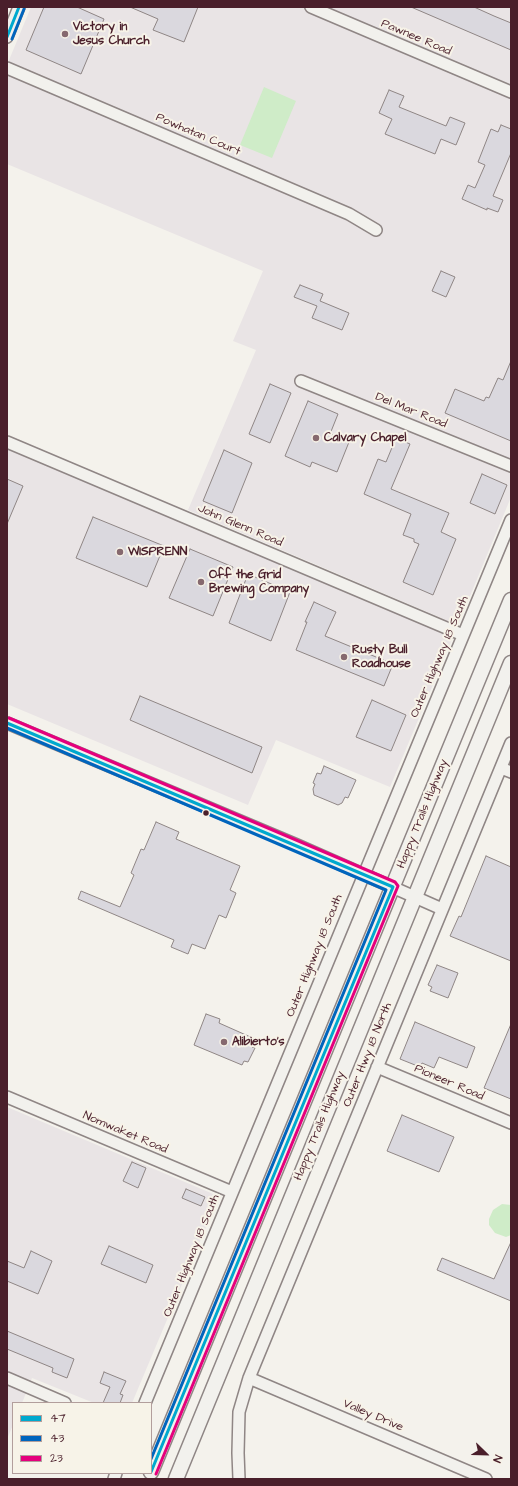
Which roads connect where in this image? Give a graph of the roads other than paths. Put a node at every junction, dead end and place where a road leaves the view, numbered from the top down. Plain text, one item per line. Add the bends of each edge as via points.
1 (19, 7) edge
2 (311, 7) edge
3 (7, 37) edge
4 (7, 68) edge
5 (511, 92) edge
6 (376, 230) dead end
7 (301, 382) dead end
8 (7, 442) edge
9 (511, 466) edge
10 (511, 520) edge
11 (511, 600) edge
12 (462, 635) junction
13 (511, 663) edge
14 (7, 723) edge
15 (511, 743) edge
16 (506, 770) edge
17 (363, 874) junction
18 (393, 887) junction
19 (414, 896) junction
20 (442, 909) junction
21 (377, 1067) junction
22 (7, 1097) edge
23 (511, 1122) edge
24 (232, 1192) junction
25 (7, 1378) edge
26 (249, 1378) junction
27 (64, 1402) edge
28 (145, 1402) edge
29 (152, 1470) edge
30 (176, 1479) edge
31 (239, 1479) edge
32 (486, 1479) edge

1 - 3 street
2 - 5 street, Pawnee Road
4 - 6 street, Powhatan Court via 349,214
7 - 9 street, Del Mar Road
8 - 12 street, John Glenn Road
10 - 12 street, Outer Highway 18 South
11 - 18 main road, Happy Trails Highway
12 - 17 street, Outer Highway 18 South
13 - 19 main road, Happy Trails Highway
14 - 17 street
15 - 16 street, Outer Hwy 18 North
16 - 20 street, Outer Hwy 18 North
17 - 18 street
17 - 24 street, Outer Highway 18 South
18 - 19 street
18 - 29 main road, Happy Trails Highway
19 - 20 street
19 - 30 main road, Happy Trails Highway
20 - 21 street, Outer Hwy 18 North
21 - 23 street, Pioneer Road
21 - 26 street, Outer Hwy 18 North
22 - 24 street, Nomwaket Road
24 - 28 street, Outer Highway 18 South
25 - 27 street
26 - 31 street, Outer Hwy 18 North via 239,1412
26 - 32 street, Valley Drive

